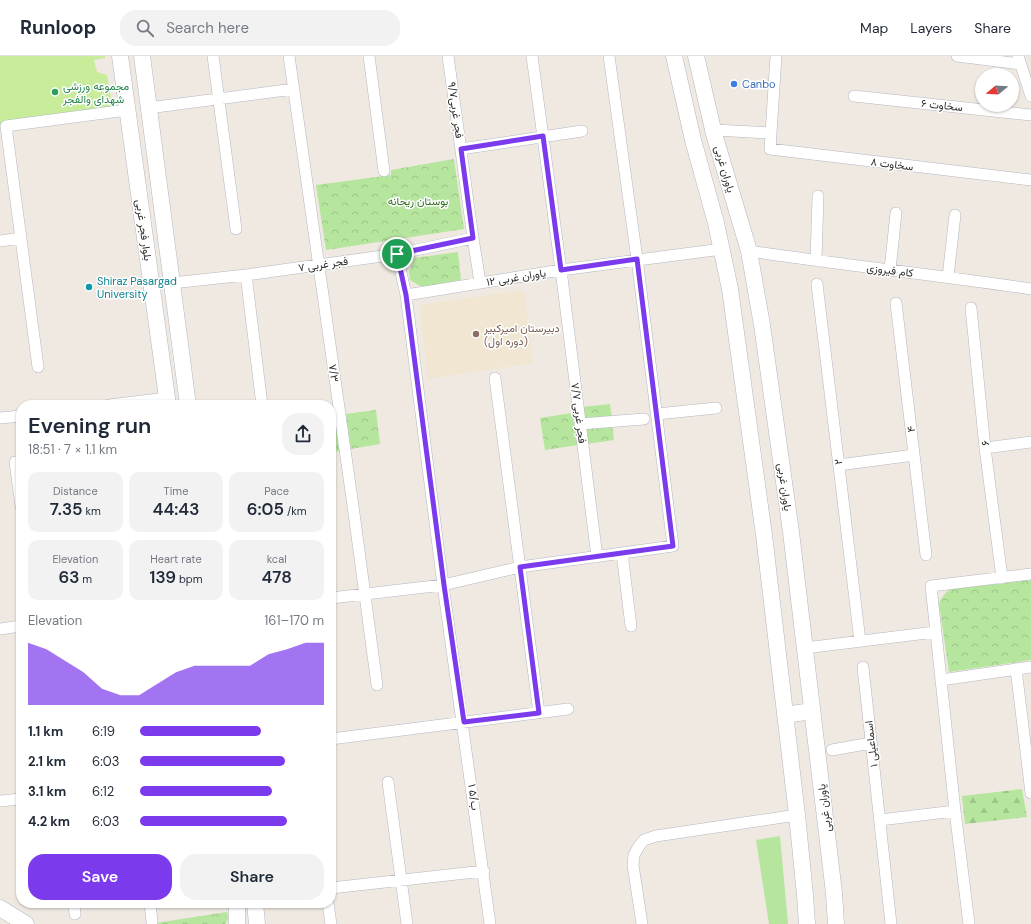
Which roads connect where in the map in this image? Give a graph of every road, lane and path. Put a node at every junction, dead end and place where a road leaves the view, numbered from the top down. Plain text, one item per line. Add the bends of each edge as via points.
1 (120, 56) edge
2 (142, 56) edge
3 (213, 56) edge
4 (290, 56) edge
5 (369, 56) edge
6 (448, 56) edge
7 (532, 56) edge
8 (609, 56) edge
9 (776, 56) edge
10 (957, 56) edge
11 (697, 60) edge
12 (1019, 60) edge
13 (676, 63) edge
14 (294, 89) junction
15 (1030, 89) edge
16 (854, 96) dead end
17 (219, 99) junction
18 (148, 108) junction
19 (127, 110) junction
20 (1031, 115) edge
21 (714, 130) junction
22 (582, 131) dead end
23 (770, 133) junction
24 (543, 136) junction
25 (461, 149) junction
26 (384, 171) dead end
27 (1031, 180) edge
28 (159, 189) junction
29 (138, 192) junction
30 (818, 196) dead end
31 (896, 213) dead end
32 (955, 215) dead end
33 (236, 229) dead end
34 (21, 238) junction
35 (473, 238) junction
36 (0, 241) edge
37 (722, 250) junction
38 (749, 251) junction
39 (397, 254) junction
40 (637, 259) junction
41 (816, 261) junction
42 (319, 264) junction
43 (561, 270) junction
44 (890, 270) junction
45 (246, 275) junction
46 (948, 277) junction
47 (480, 282) junction
48 (172, 283) junction
49 (818, 284) dead end
50 (1031, 289) edge
51 (406, 295) junction
52 (896, 303) dead end
53 (971, 308) dead end
54 (38, 367) dead end
55 (495, 378) dead end
56 (167, 400) edge
57 (187, 400) edge
58 (261, 400) edge
59 (716, 408) dead end
60 (656, 414) junction
61 (16, 416) edge
62 (0, 418) edge
63 (644, 419) dead end
64 (580, 424) junction
65 (1031, 442) edge
66 (985, 448) junction
67 (914, 455) junction
68 (15, 462) dead end
69 (839, 465) junction
70 (16, 469) edge
71 (622, 553) junction
72 (926, 555) dead end
73 (597, 557) junction
74 (520, 567) junction
75 (1031, 574) edge
76 (1002, 578) junction
77 (444, 585) junction
78 (366, 594) junction
79 (336, 597) edge
80 (631, 626) dead end
81 (16, 627) edge
82 (0, 629) edge
83 (935, 632) junction
84 (860, 641) junction
85 (805, 648) junction
86 (863, 667) dead end
87 (1031, 667) edge
88 (1016, 669) junction
89 (941, 680) junction
90 (377, 685) dead end
91 (568, 709) dead end
92 (812, 711) junction
93 (539, 713) junction
94 (785, 715) junction
95 (464, 722) junction
96 (336, 739) edge
97 (871, 744) junction
98 (832, 750) dead end
99 (388, 782) dead end
100 (1031, 793) edge
101 (16, 799) edge
102 (0, 801) edge
103 (954, 811) junction
104 (797, 815) junction
105 (880, 820) junction
106 (484, 871) junction
107 (402, 880) junction
108 (336, 887) edge
109 (0, 908) edge
110 (151, 908) edge
111 (237, 908) edge
112 (256, 908) edge
113 (329, 908) edge
114 (152, 922) dead end
115 (257, 923) edge
116 (26, 924) edge
117 (237, 924) edge
118 (331, 924) edge
119 (407, 924) edge
120 (490, 924) edge
121 (642, 924) edge
122 (807, 924) edge
123 (836, 924) edge
124 (891, 924) edge
125 (969, 924) edge

1 - 19 main road, بلوار فجر غربی
2 - 18 main road, بلوار فجر غربی
3 - 17 street
4 - 14 street, ۷/۳
5 - 26 street
6 - 25 street, فجر غربی۹/۷
7 - 24 street, ۷/۷ فجر غربی
8 - 40 street
9 - 23 street
10 - 12 street
11 - 13 main road
11 - 21 main road, یاوران غربی
12 - 15 street
13 - 37 main road, یاوران غربی
14 - 17 street
14 - 42 street, ۷/۳
16 - 20 street, سخاوت ۶
17 - 18 street
17 - 33 street
18 - 28 main road, بلوار فجر غربی
19 - 29 main road, بلوار فجر غربی
19 - 34 street via 6,126
21 - 23 street
21 - 38 main road, یاوران غربی
22 - 24 street
23 - 27 street, سخاوت ۸ via 770,149
24 - 25 street
24 - 43 street, ۷/۷ فجر غربی
25 - 35 street, فجر غربی۹/۷
28 - 29 main road
28 - 48 main road, بلوار فجر غربی
29 - 56 main road, بلوار فجر غربی
30 - 41 street
31 - 44 street
32 - 46 street
34 - 36 street
34 - 54 street
35 - 39 street, ۷ فجر غربی
35 - 47 street, فجر غربی۹/۷
37 - 40 street, ۱۲ یاوران غربی
37 - 94 main road, یاوران غربی via 730,289 764,535
38 - 41 street, کام فیروزی
38 - 85 main road, یاوران غربی via 762,325
39 - 42 street, ۷ فجر غربی
39 - 51 street, ۱ ب/۵
40 - 43 street, ۱۲ یاوران غربی
40 - 60 street
41 - 44 street, کام فیروزی
42 - 45 street, ۷ فجر غربی
42 - 78 street, ۷/۳
43 - 47 street, ۱۲ یاوران غربی
43 - 64 street, ۷/۷ فجر غربی
44 - 46 street, کام فیروزی
45 - 48 street, ۷ فجر غربی
45 - 58 street
46 - 50 street, کام فیروزی
47 - 51 street, ۱۲ یاوران غربی
48 - 57 main road, بلوار فجر غربی
49 - 69 street, ۲
51 - 77 street, ۱ ب/۵
52 - 67 street, ۴
53 - 66 street, ۶
55 - 74 street
59 - 60 street
60 - 71 street via 673,546
61 - 62 street
63 - 64 street
64 - 73 street, ۷/۷ فجر غربی
65 - 66 street
66 - 76 street, ۶
67 - 69 street
67 - 72 street, ۴
68 - 70 street
69 - 84 street, ۲
71 - 73 street
71 - 80 street
73 - 74 street
74 - 77 street
74 - 93 street
75 - 76 street
76 - 83 street via 931,586
77 - 78 street
77 - 95 street, ۱ ب/۵
78 - 79 street
78 - 90 street, ۷/۳
81 - 82 street
83 - 84 street
83 - 89 street
84 - 85 street
85 - 92 main road, یاوران غربی
86 - 97 street, اسماعیلی ۱
87 - 88 street
88 - 89 street
88 - 100 street
89 - 103 street
91 - 93 street
92 - 94 main road
92 - 123 main road, یاوران غربی
93 - 95 street
94 - 104 main road, یاوران غربی
95 - 96 street
95 - 106 street, ۱ ب/۵
97 - 98 street
97 - 105 street, اسماعیلی ۱
99 - 107 street
101 - 102 street
103 - 105 street
103 - 125 street
104 - 121 street via 656,836 644,840 634,855 633,865
104 - 122 main road, یاوران غربی
105 - 124 street, اسماعیلی ۱
106 - 107 street
106 - 120 street
107 - 108 street
107 - 119 street
109 - 116 main road
110 - 114 street
111 - 117 main road
112 - 115 main road
113 - 118 street

